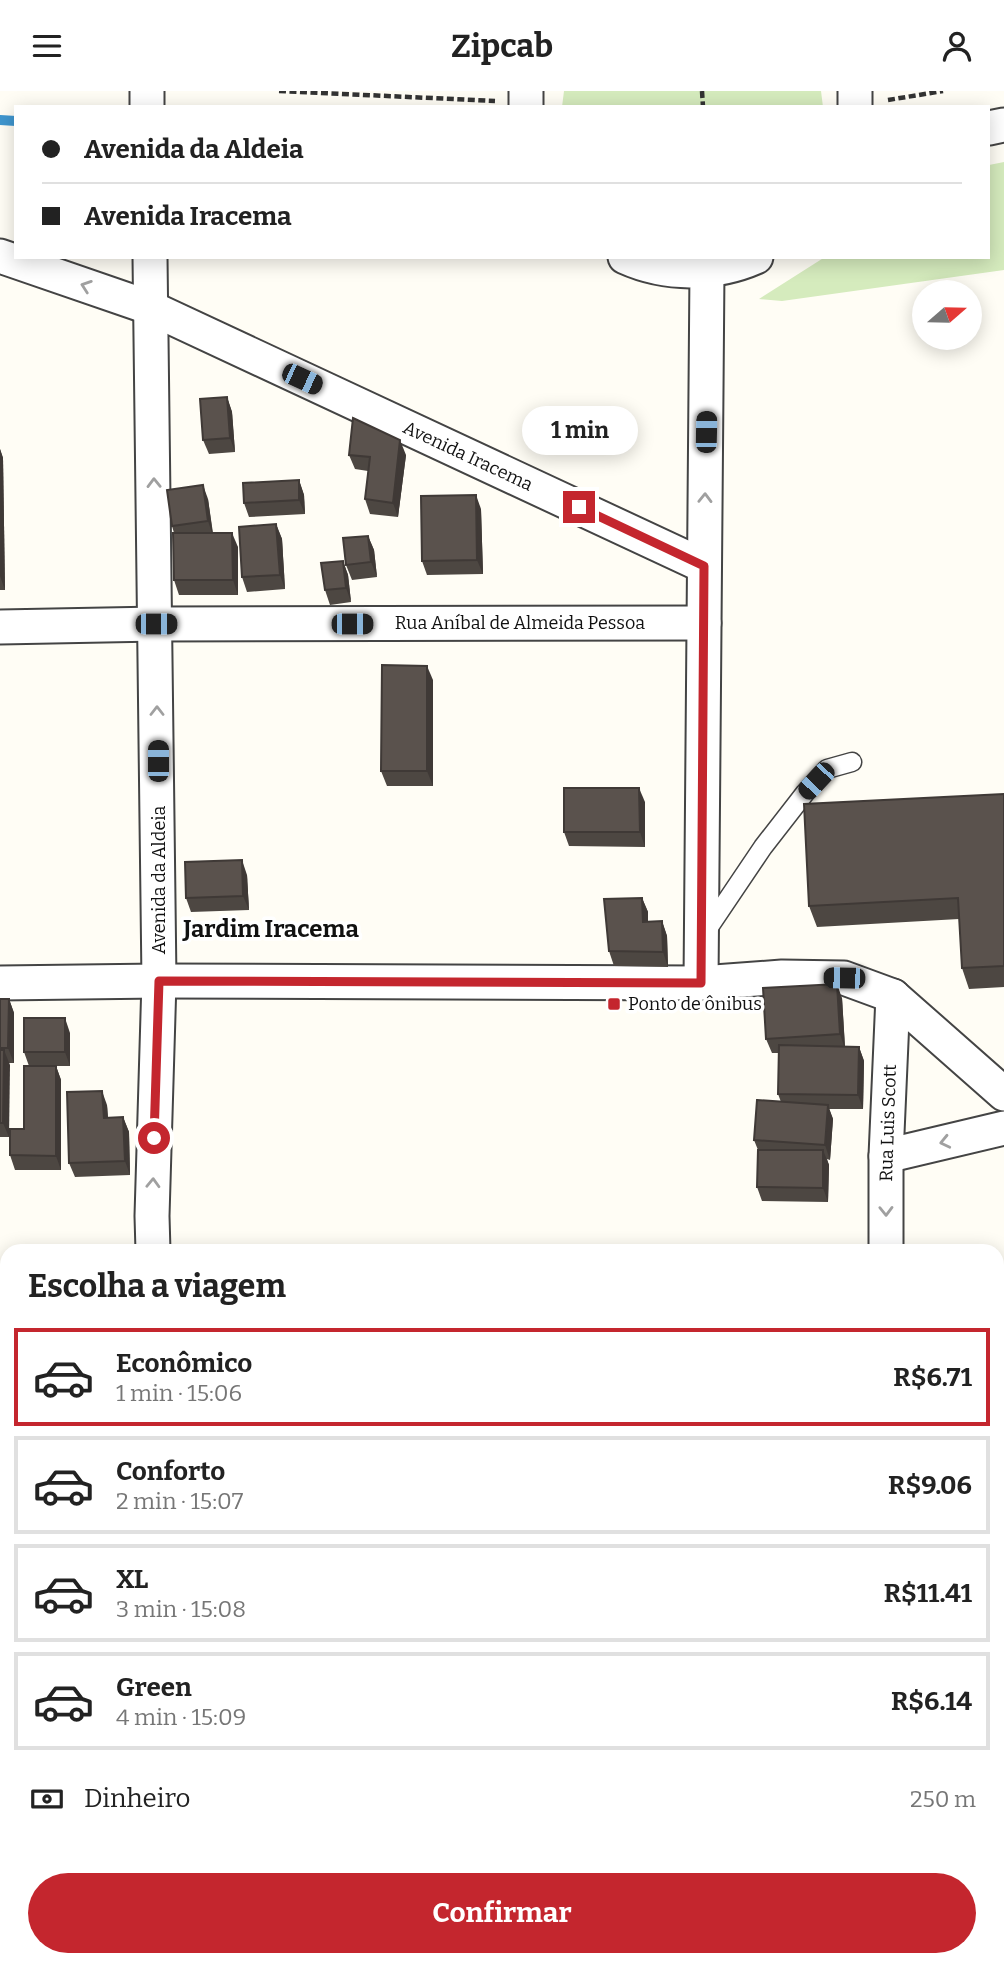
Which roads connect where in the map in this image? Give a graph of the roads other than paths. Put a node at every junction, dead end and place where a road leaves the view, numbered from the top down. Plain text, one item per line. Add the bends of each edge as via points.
1 (0, 256) edge
2 (150, 259) edge
3 (632, 259) edge
4 (750, 259) edge
5 (707, 270) junction
6 (151, 308) junction
7 (704, 566) junction
8 (704, 623) junction
9 (156, 624) junction
10 (0, 627) edge
11 (852, 762) dead end
12 (701, 939) junction
13 (159, 981) junction
14 (0, 983) edge
15 (701, 983) junction
16 (893, 996) junction
17 (1004, 1094) edge
18 (1004, 1128) edge
19 (886, 1156) junction
20 (153, 1244) edge
21 (886, 1244) edge

6 -> 1 street, Avenida Iracema
2 - 6 street, Avenida da Aldeia
3 - 5 street via 665,269
4 - 5 street
7 -> 5 street
6 - 7 street, Avenida Iracema
9 -> 6 street, Avenida da Aldeia
7 - 8 street
8 - 9 street, Rua Aníbal de Almeida Pessoa
8 - 12 street
9 - 10 street, Rua Aníbal de Almeida Pessoa
13 -> 9 street, Avenida da Aldeia
11 - 12 lane via 827,769 805,793
12 - 15 street
13 - 14 street
13 - 15 street
20 -> 13 street, Avenida da Aldeia
15 - 16 street via 844,978
16 - 17 street
16 - 19 street, Rua Luis Scott
18 -> 19 street
19 -> 21 street, Rua Luis Scott

